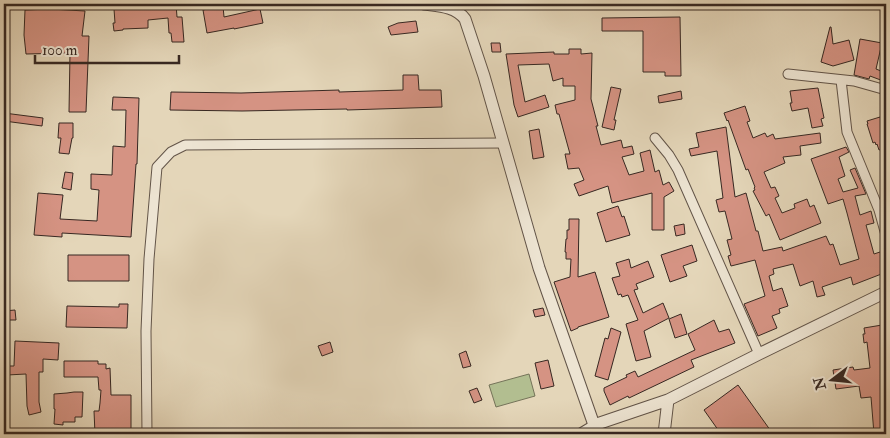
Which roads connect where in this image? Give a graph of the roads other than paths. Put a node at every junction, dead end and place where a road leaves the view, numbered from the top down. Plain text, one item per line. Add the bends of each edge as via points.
1 (424, 4) edge
2 (788, 74) dead end
3 (841, 80) junction
4 (886, 90) edge
5 (654, 138) dead end
6 (503, 143) junction
7 (886, 235) edge
8 (886, 292) edge
9 (759, 354) junction
10 (668, 400) junction
11 (594, 425) junction
12 (147, 434) edge
13 (579, 434) edge
14 (664, 434) edge

1 - 6 street via 453,9 465,19
2 - 3 street
3 - 4 street
3 - 7 street via 847,132
5 - 9 street via 678,170
6 - 11 street via 539,268
6 - 12 street via 185,145 171,152 157,167 146,331
8 - 9 street
9 - 10 street
10 - 11 street
10 - 14 street
11 - 13 street

